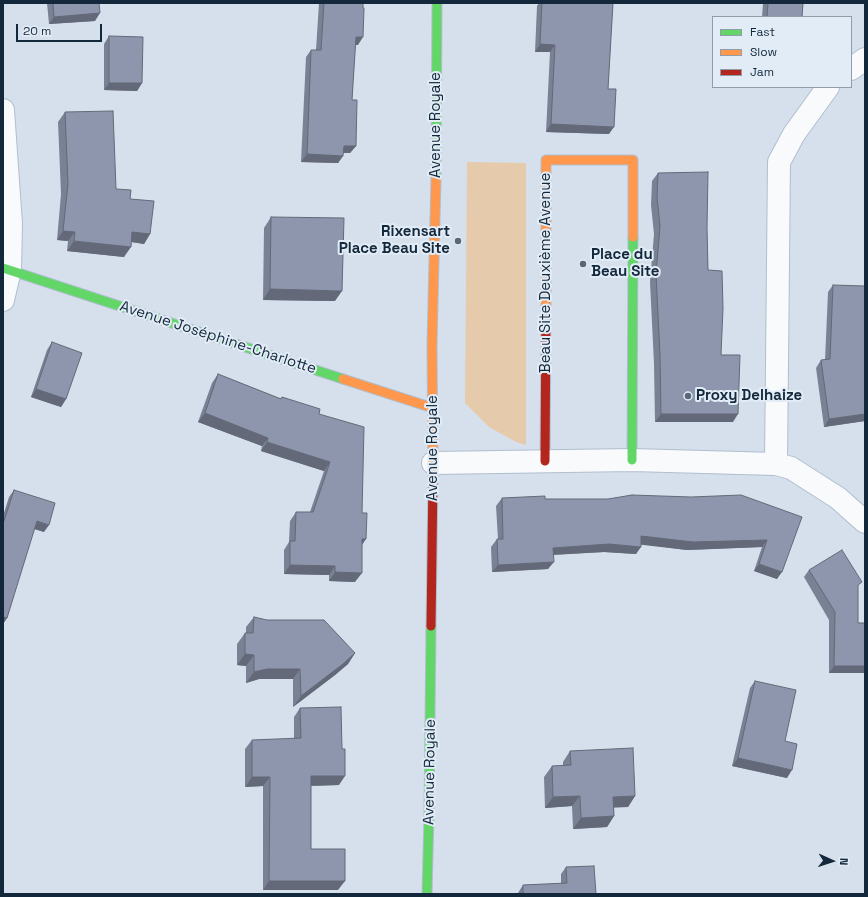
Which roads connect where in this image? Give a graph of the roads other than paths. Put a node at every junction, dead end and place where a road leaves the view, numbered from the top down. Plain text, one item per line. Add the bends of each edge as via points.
1 (437, 3) edge
2 (865, 59) edge
3 (852, 68) edge
4 (827, 88) edge
5 (3, 110) edge
6 (7, 269) edge
7 (3, 300) edge
8 (433, 408) junction
9 (632, 460) junction
10 (545, 461) junction
11 (433, 463) junction
12 (776, 464) junction
13 (865, 522) edge
14 (428, 894) edge

1 - 8 street, Avenue Royale
2 - 3 street
4 - 12 street via 794,134 779,162
5 - 6 street via 11,224
6 - 7 street
6 - 8 street, Avenue Joséphine-Charlotte
8 - 11 street, Avenue Royale
9 - 10 street
9 - 10 street, Beau Site Deuxième Avenue via 633,160 546,160
9 - 12 street
10 - 11 street
11 - 14 street, Avenue Royale
12 - 13 street via 791,468 838,498

